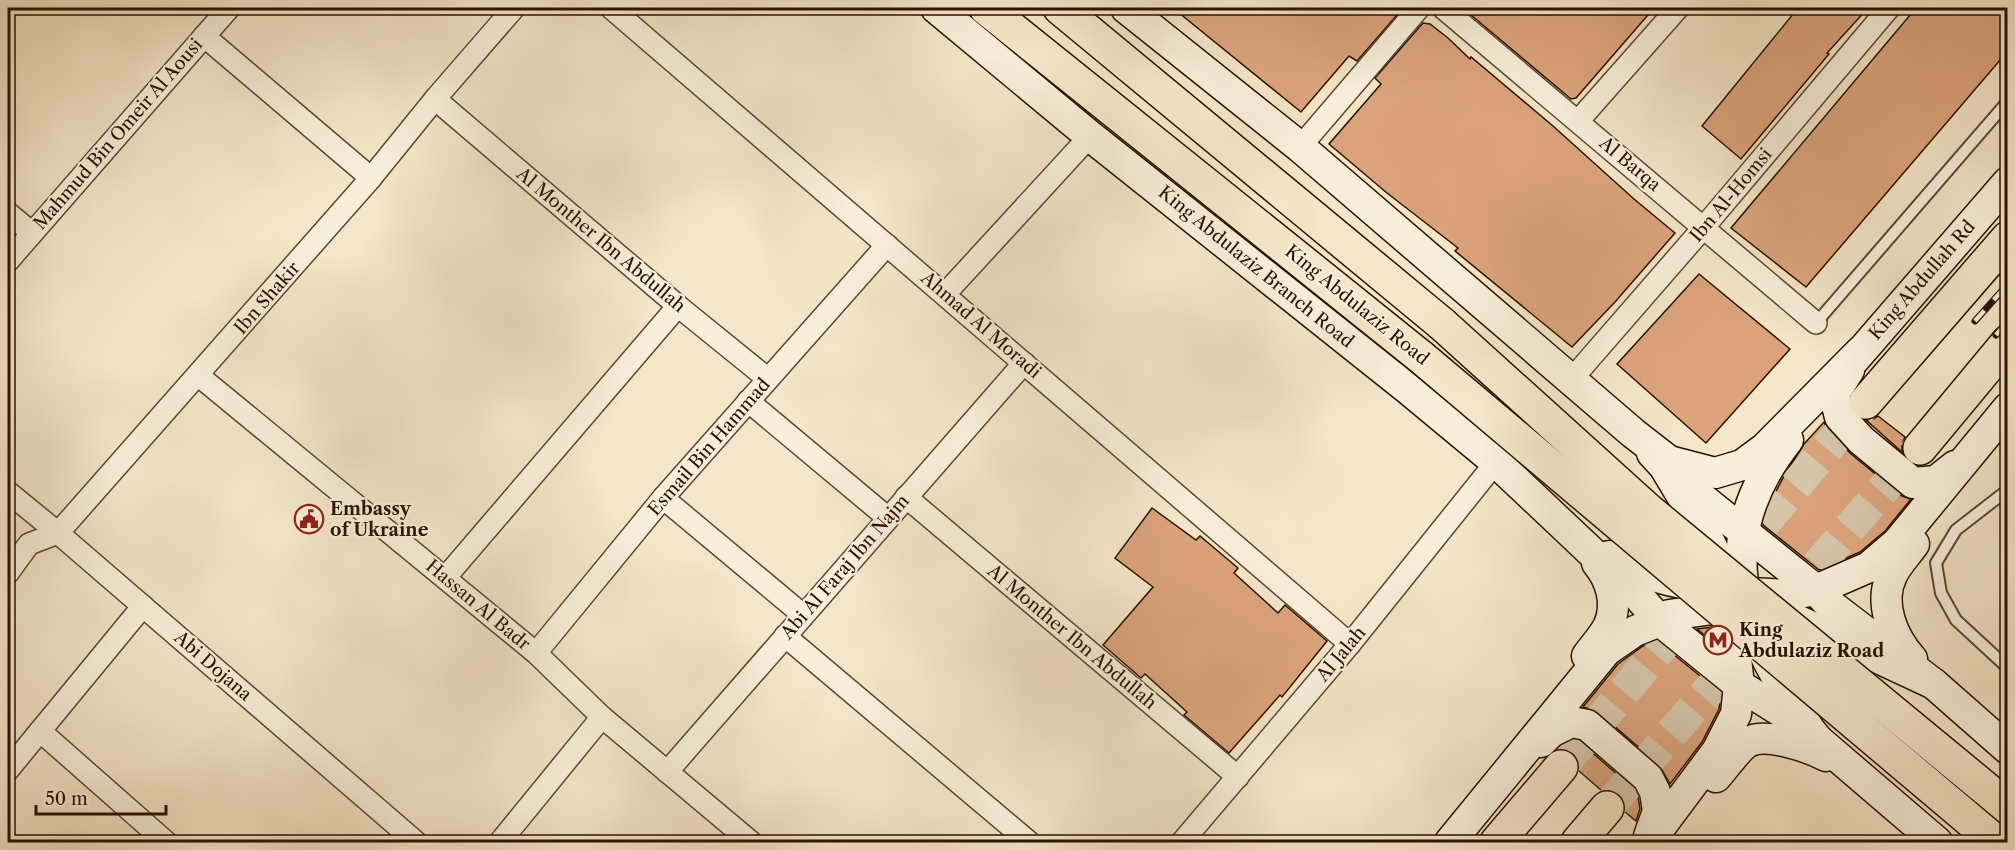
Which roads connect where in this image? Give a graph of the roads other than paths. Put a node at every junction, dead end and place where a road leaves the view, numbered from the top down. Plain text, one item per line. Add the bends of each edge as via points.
1 (514, 8) edge
2 (611, 8) edge
3 (936, 8) edge
4 (972, 8) edge
5 (986, 8) edge
6 (1060, 8) edge
7 (1126, 8) edge
8 (1419, 8) edge
9 (1678, 8) edge
10 (1889, 8) edge
11 (1451, 10) edge
12 (219, 11) edge
13 (204, 36) junction
14 (435, 99) junction
15 (2007, 101) edge
16 (1579, 120) junction
17 (1090, 136) junction
18 (1300, 147) junction
19 (371, 178) junction
20 (2007, 182) edge
21 (1167, 196) junction
22 (8, 213) edge
23 (1704, 227) junction
24 (32, 233) junction
25 (2007, 238) edge
26 (887, 245) junction
27 (8, 261) edge
28 (945, 294) junction
29 (678, 306) junction
30 (1816, 323) joint
31 (2007, 342) edge
32 (1860, 352) junction
33 (1024, 363) junction
34 (199, 375) junction
35 (768, 380) junction
36 (1571, 380) junction
37 (748, 401) junction
38 (1866, 402) tunnel mouth
39 (2007, 408) edge
40 (1633, 433) junction
41 (1920, 448) tunnel mouth
42 (1496, 462) junction
43 (1664, 466) junction
44 (8, 492) edge
45 (2006, 492) dead end
46 (906, 497) junction
47 (663, 498) junction
48 (888, 518) junction
49 (1743, 532) junction
50 (1570, 533) junction
51 (58, 534) junction
52 (8, 573) edge
53 (445, 578) junction
54 (1816, 590) junction
55 (1737, 598) junction
56 (143, 606) junction
57 (803, 615) junction
58 (1660, 621) junction
59 (785, 636) junction
60 (1350, 644) junction
61 (536, 653) junction
62 (2007, 668) edge
63 (1934, 684) junction
64 (1739, 685) junction
65 (602, 717) junction
66 (1809, 729) junction
67 (40, 731) junction
68 (2007, 749) edge
69 (1561, 767) tunnel mouth
70 (8, 770) edge
71 (667, 772) junction
72 (1860, 776) junction
73 (1238, 777) junction
74 (1500, 782) junction
75 (2007, 807) edge
76 (1607, 808) tunnel mouth
77 (166, 843) edge
78 (416, 843) edge
79 (500, 843) edge
80 (751, 843) edge
81 (1029, 843) edge
82 (1182, 843) edge
83 (1450, 843) edge
84 (1497, 843) edge
85 (1578, 843) edge
86 (1649, 843) edge
87 (1937, 843) edge
88 (1996, 843) edge

1 - 14 street, Ibn Shakir
2 - 26 street, Ahmad Al Moradi
3 - 17 main road, King Abdulaziz Branch Road
4 - 21 main road via 982,22 1058,90 1140,158
5 - 88 main road, King Abdulaziz Road, bridge via 1421,357
6 - 75 main road, King Abdulaziz Road, bridge via 1442,324 1649,511
7 - 18 main road
8 - 18 street
9 - 16 street
10 - 23 street, Ibn Al-Homsi
11 - 16 street, Al Barqa
12 - 13 street, Mahmud Bin Omeir Al Aousi
13 - 19 street
13 - 24 street, Mahmud Bin Omeir Al Aousi
14 - 19 street, Ibn Shakir
14 - 29 street, Al Monther Ibn Abdullah
15 - 30 lane
16 - 23 street, Al Barqa
17 - 21 main road, King Abdulaziz Branch Road
17 - 28 street
18 - 36 main road
19 - 34 street, Ibn Shakir
20 - 32 main road, King Abdullah Rd
21 - 42 main road, King Abdulaziz Branch Road
22 - 24 street
23 - 30 street, Al Barqa
23 - 36 street, Ibn Al-Homsi
24 - 27 street, Mahmud Bin Omeir Al Aousi
25 - 38 main road
26 - 28 street, Ahmad Al Moradi
26 - 35 street, Esmail Bin Hammad
28 - 33 street, Ahmad Al Moradi
29 - 35 street, Al Monther Ibn Abdullah
29 - 53 street
31 - 41 main road
32 - 39 main road via 1834,394 1840,417 1913,483 1936,482 1950,472
32 - 40 main road via 1765,448 1742,465 1715,473 1668,462
32 - 49 main road via 1772,462 1747,511
33 - 46 street, Abi Al Faraj Ibn Najm
33 - 60 street, Ahmad Al Moradi
34 - 51 street, Ibn Shakir
34 - 53 street, Hassan Al Badr
35 - 37 street, Esmail Bin Hammad
36 - 40 main road
37 - 47 street, Esmail Bin Hammad
37 - 48 street
39 - 54 main road via 1898,543 1869,567
39 - 63 main road via 1891,576 1889,621 1903,649
40 - 43 main road
40 - 50 main road via 1656,473 1662,503 1646,525 1615,541
42 - 50 main road, King Abdulaziz Branch Road
42 - 60 street, Al Jalah
43 - 49 main road
43 - 55 main road via 1709,541
44 - 51 street, Abi Dojana
45 - 62 lane via 1956,530 1936,563 1941,593 1956,620
46 - 48 street, Abi Al Faraj Ibn Najm
46 - 73 street, Al Monther Ibn Abdullah
47 - 57 street
47 - 61 street, Esmail Bin Hammad
48 - 57 street, Abi Al Faraj Ibn Najm
49 - 54 main road
49 - 55 main road
50 - 55 main road via 1619,563
50 - 58 main road via 1623,579
50 - 74 main road via 1605,572 1611,585 1609,625
51 - 52 street, Ibn Shakir via 29,544
51 - 56 street, Abi Dojana
53 - 61 street, Hassan Al Badr
54 - 55 main road
54 - 63 main road
55 - 58 main road via 1669,615
55 - 63 main road via 1779,612
55 - 64 main road
55 - 66 main road
56 - 67 street
56 - 78 street, Abi Dojana
57 - 59 street, Abi Al Faraj Ibn Najm
58 - 64 main road
58 - 74 main road via 1635,631 1606,651
59 - 71 street, Abi Al Faraj Ibn Najm
59 - 81 street
60 - 73 street, Al Jalah
61 - 65 street, Hassan Al Badr
63 - 68 main road
63 - 72 main road via 1878,663 1863,663 1839,681 1827,714
64 - 66 main road
64 - 86 main road via 1736,714 1717,751
65 - 71 street, Hassan Al Badr
65 - 79 street
66 - 72 main road
67 - 70 street
67 - 77 street
69 - 84 main road
71 - 80 street, Hassan Al Badr
72 - 86 main road via 1818,752 1786,740 1747,742
72 - 87 main road
73 - 82 street, Al Jalah
74 - 83 main road
74 - 86 main road via 1551,732 1571,722 1587,725 1648,778 1658,811
76 - 85 main road

